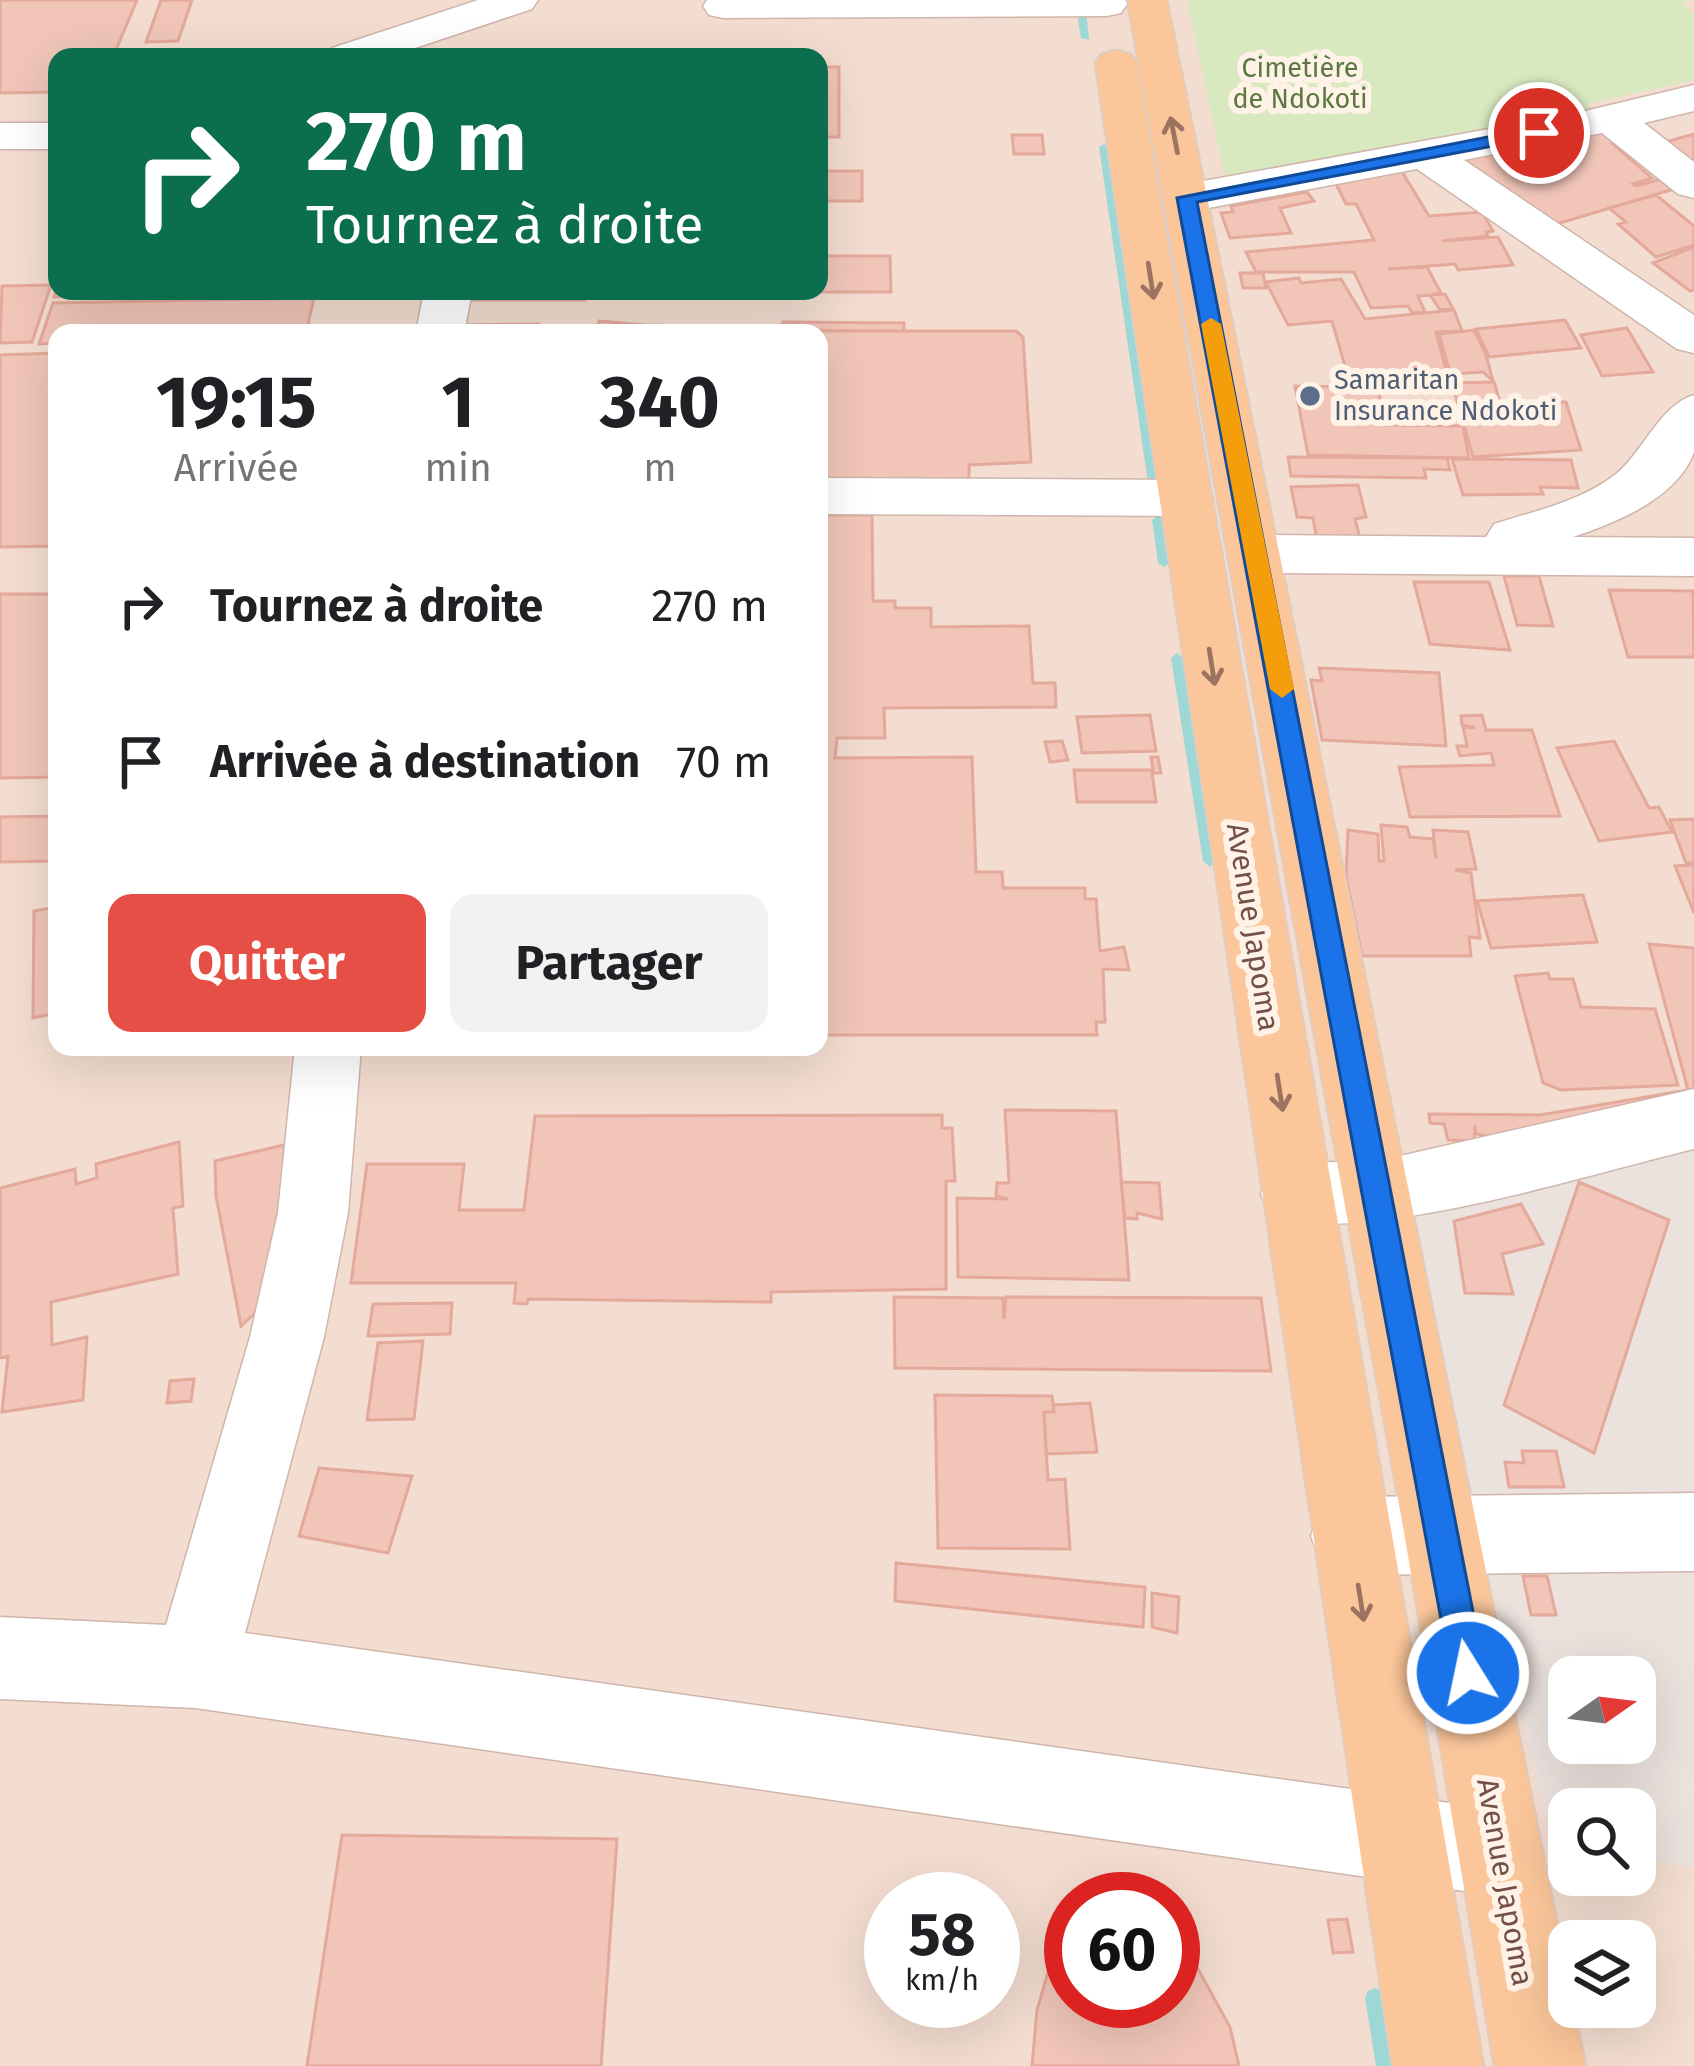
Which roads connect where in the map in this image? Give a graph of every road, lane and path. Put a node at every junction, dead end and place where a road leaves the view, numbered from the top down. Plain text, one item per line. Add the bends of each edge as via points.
1 (1120, 2) edge
2 (510, 3) edge
3 (722, 6) dead end
4 (374, 48) edge
5 (495, 48) edge
6 (1694, 82) edge
7 (1694, 98) edge
8 (1594, 122) junction
9 (0, 136) edge
10 (48, 136) edge
11 (1425, 154) junction
12 (1694, 184) edge
13 (1187, 198) junction
14 (1694, 338) edge
15 (1694, 412) edge
16 (828, 496) edge
17 (1185, 498) junction
18 (1256, 554) junction
19 (1456, 555) junction
20 (1694, 557) edge
21 (327, 1056) edge
22 (1694, 1119) edge
23 (1378, 1192) junction
24 (1296, 1194) junction
25 (1694, 1532) edge
26 (1350, 1536) junction
27 (1444, 1538) junction
28 (0, 1658) edge
29 (194, 1667) junction
30 (1401, 1844) junction
31 (1499, 1853) junction
32 (1438, 2066) edge
33 (1540, 2066) edge

1 - 3 street
13 -> 1 main road, Avenue Japoma
1 -> 17 main road, Avenue Japoma
2 - 4 street
2 - 5 street
6 - 8 street via 1569,112
7 - 8 street
8 - 11 street
8 - 12 street
9 - 10 street
11 - 13 street
11 - 14 street
13 - 18 main road, Avenue Japoma
15 - 19 street via 1665,458 1619,503
16 - 17 street
17 -> 24 main road, Avenue Japoma
18 - 19 street
18 - 23 main road, Avenue Japoma
19 - 20 street
21 - 29 street via 313,1213 287,1336
22 - 23 street
23 - 24 street
23 - 27 main road, Avenue Japoma
24 - 26 main road, Avenue Japoma
25 - 27 street
26 - 27 street
26 -> 30 main road, Avenue Japoma
27 - 31 main road, Avenue Japoma
28 - 29 street
29 - 30 street
30 - 31 street
30 - 32 main road, Avenue Japoma
31 - 33 main road, Avenue Japoma

